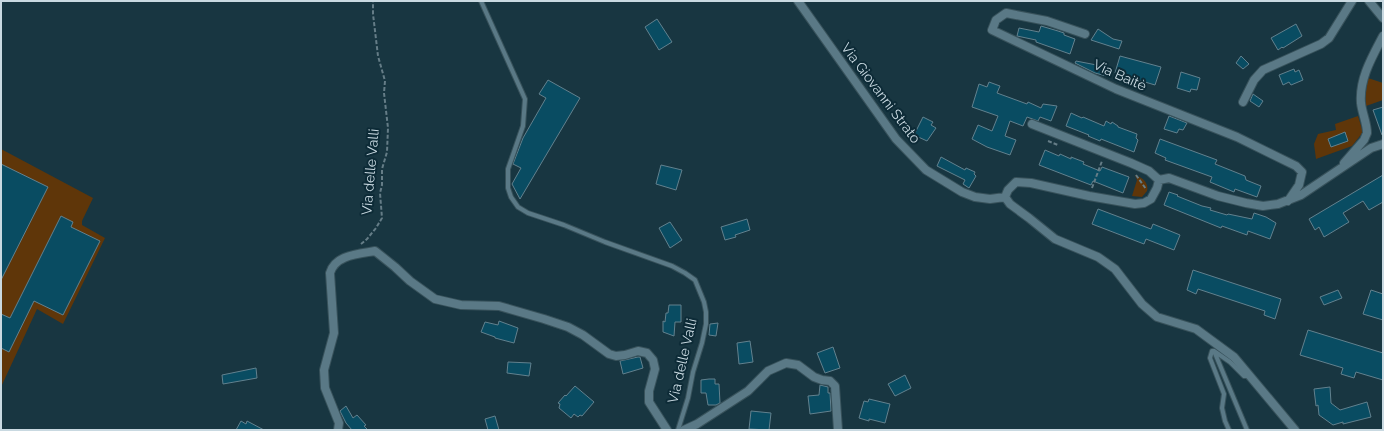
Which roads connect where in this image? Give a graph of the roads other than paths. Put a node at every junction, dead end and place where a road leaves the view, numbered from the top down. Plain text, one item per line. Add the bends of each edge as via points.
1 (481, 1) edge
2 (798, 1) edge
3 (1352, 1) edge
4 (1369, 1) edge
5 (1383, 18) edge
6 (1085, 34) dead end
7 (1383, 36) edge
8 (1243, 102) dead end
9 (1032, 124) dead end
10 (1383, 144) edge
11 (1337, 172) junction
12 (1159, 180) junction
13 (1005, 197) junction
14 (1288, 201) junction
15 (1214, 351) junction
16 (1250, 376) junction
17 (338, 430) edge
18 (667, 430) edge
19 (678, 430) edge
20 (684, 430) edge
21 (838, 430) edge
22 (1229, 430) edge
23 (1247, 430) edge
24 (1295, 430) edge

1 - 19 lane, Via delle Valli via 525,99 523,126 508,169 508,188 518,207 528,213 672,266 695,280 704,302 706,324
2 - 13 street, Via Giovanni Strato via 896,139 926,170 975,197
3 - 8 street via 1329,38 1263,70 1254,80
4 - 5 street
6 - 14 street, Via Baitè via 1047,21 1006,13 996,20 992,30 1116,89 1237,137 1296,166 1302,172 1299,185
7 - 11 street via 1371,58 1361,88 1366,137
9 - 12 street via 1131,162 1149,171
10 - 11 street via 1371,148
11 - 14 street via 1301,196
12 - 13 street via 1154,194 1148,201 1135,204 1016,182
12 - 14 street via 1169,178 1218,196 1263,206
13 - 16 street via 1010,204 1055,239 1098,257 1115,269 1142,304 1157,317 1196,329 1234,357
15 - 16 lane via 1244,376
15 - 22 lane via 1210,358 1224,394 1222,408
15 - 23 lane
16 - 24 street
17 - 18 street, Via delle Valli via 339,423 325,388 324,370 334,333 330,273 337,261 353,254 374,251 435,299 461,305 499,306 544,319 568,327 616,356 638,351 648,353 655,369 649,402
20 - 21 street via 748,391 768,371 786,363 798,365 814,378 830,381 836,386

